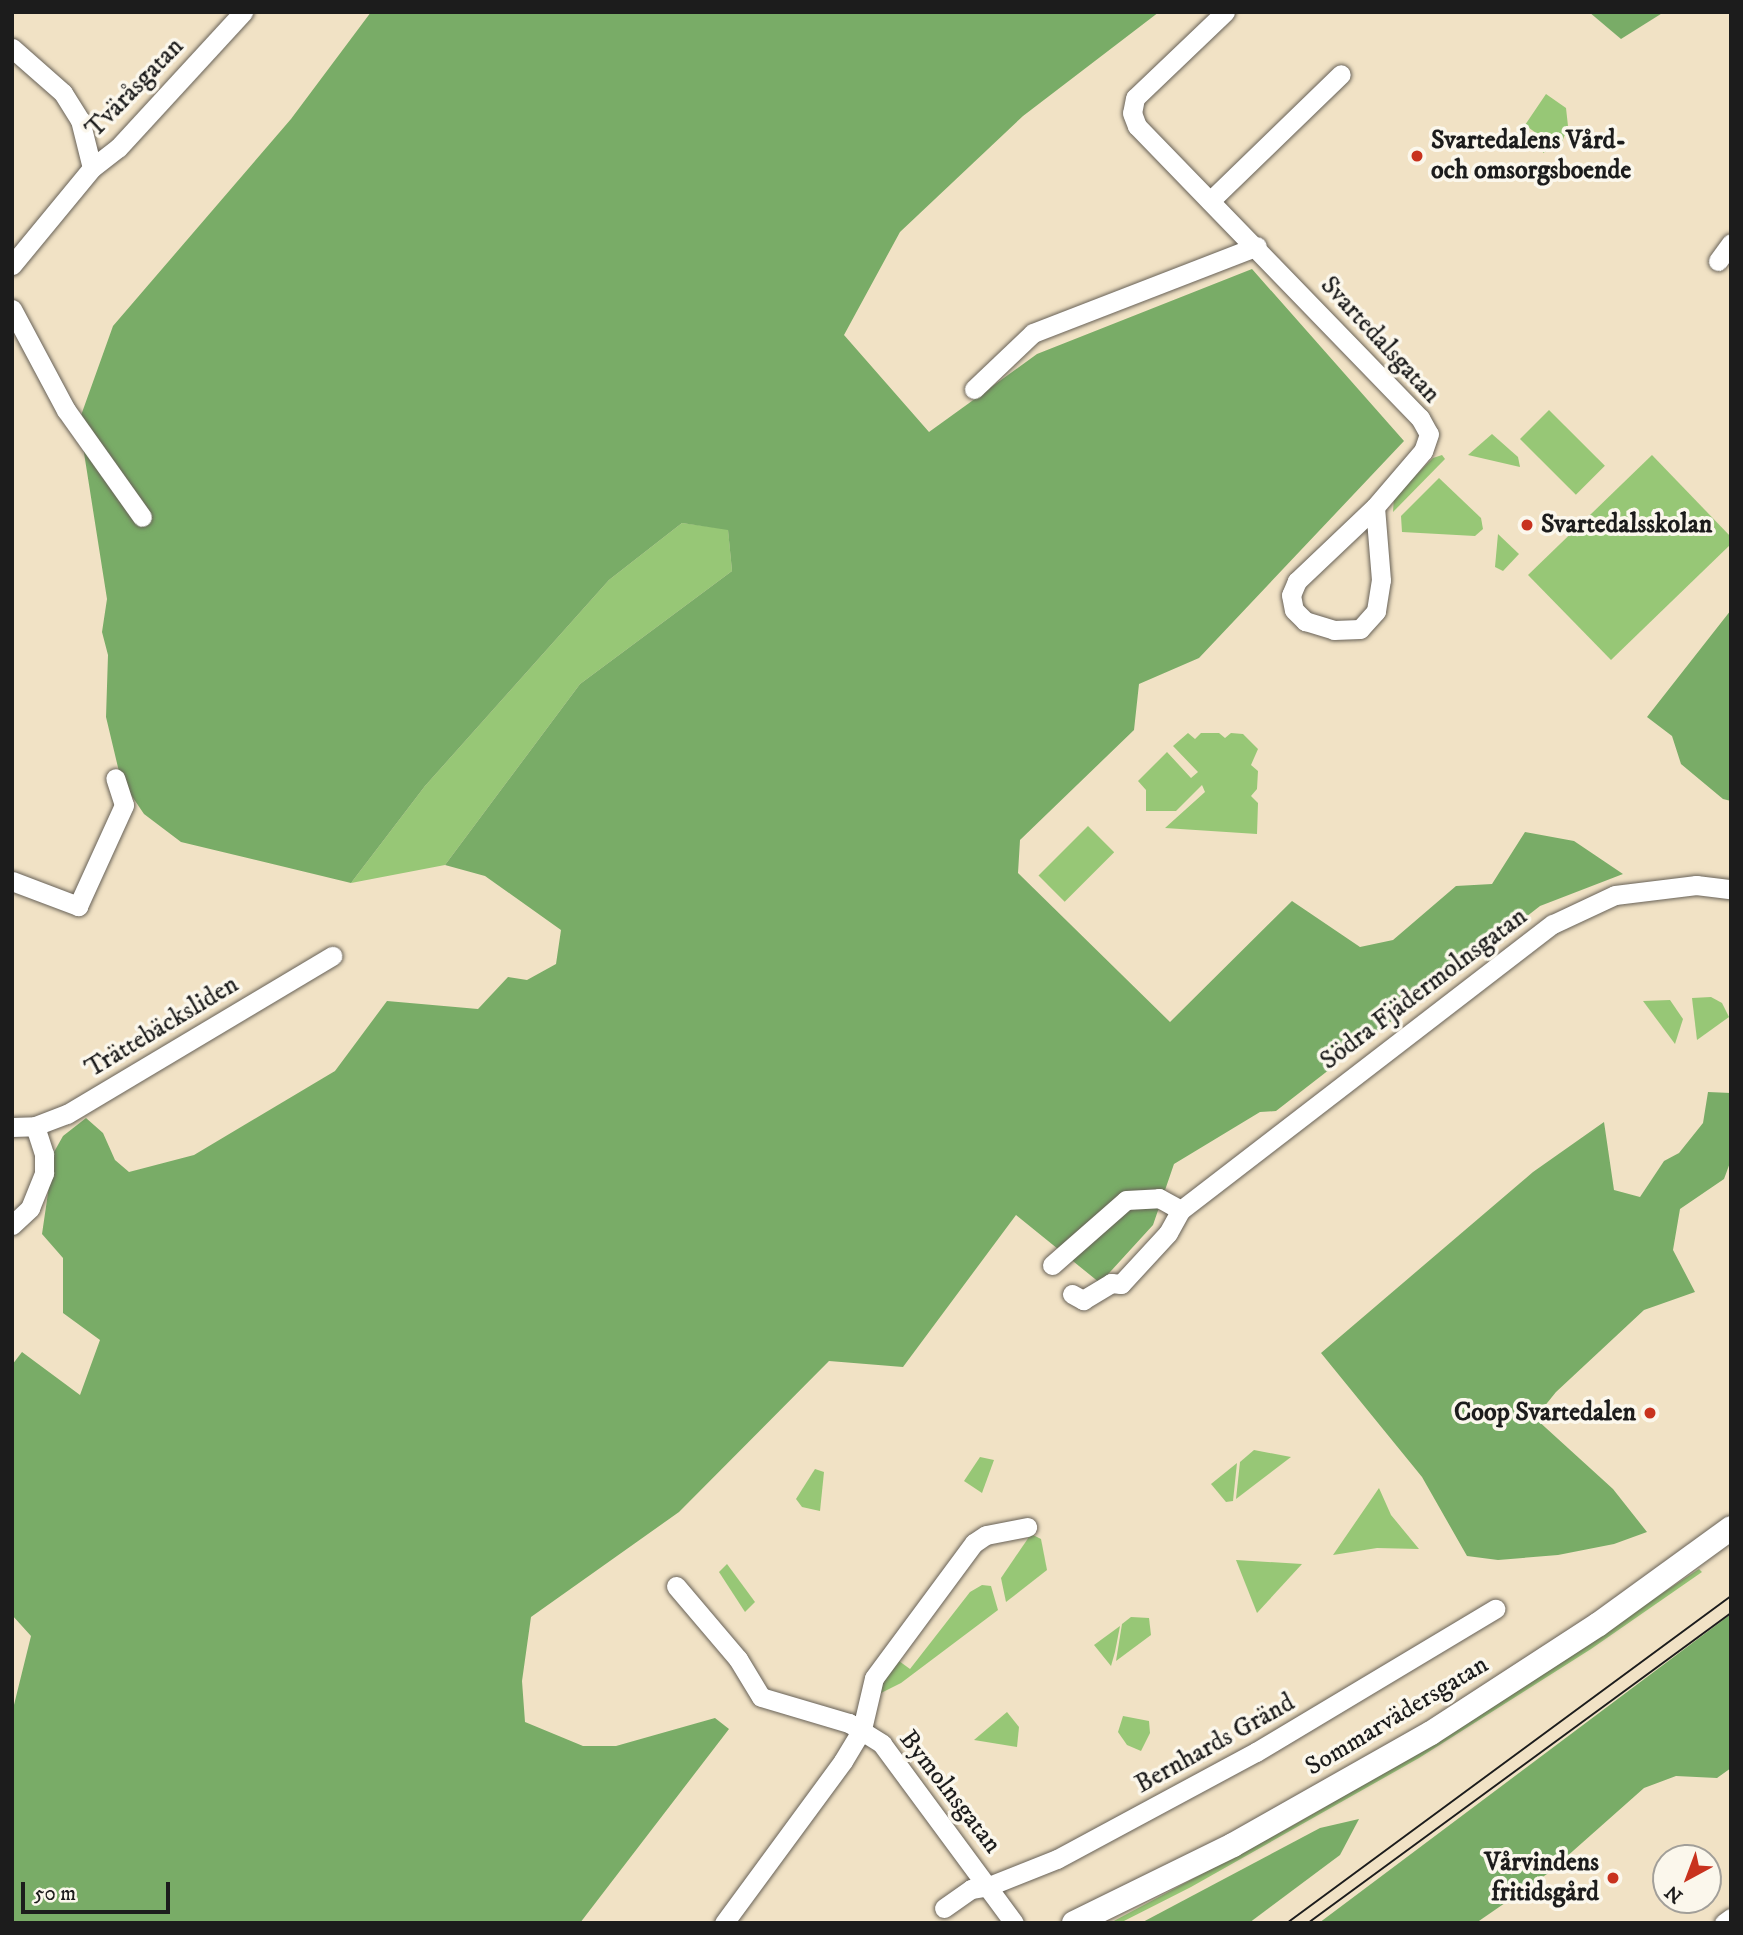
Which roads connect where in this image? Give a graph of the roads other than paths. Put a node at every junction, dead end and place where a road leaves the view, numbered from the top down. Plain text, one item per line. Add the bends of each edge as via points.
1 (243, 12) edge
2 (1225, 12) edge
3 (12, 48) edge
4 (1341, 74) dead end
5 (92, 168) junction
6 (1210, 201) junction
7 (1731, 243) edge
8 (1257, 246) junction
9 (1717, 261) dead end
10 (12, 265) edge
11 (12, 309) edge
12 (974, 389) dead end
13 (1375, 508) junction
14 (142, 517) dead end
15 (115, 778) dead end
16 (12, 881) edge
17 (1731, 889) edge
18 (332, 956) dead end
19 (12, 1126) edge
20 (34, 1126) junction
21 (1181, 1210) junction
22 (12, 1226) edge
23 (1052, 1265) dead end
24 (1072, 1294) dead end
25 (1027, 1527) dead end
26 (1731, 1528) edge
27 (677, 1586) dead end
28 (1495, 1609) dead end
29 (862, 1730) junction
30 (989, 1886) junction
31 (944, 1908) dead end
32 (1731, 1918) edge
33 (724, 1923) edge
34 (1014, 1923) edge
35 (1074, 1923) edge
36 (1724, 1923) edge

1 - 5 street, Tväråsgatan via 118,148
2 - 6 street, Svartedalsgatan via 1135,98 1132,113 1137,126
3 - 5 street via 62,93 80,120
4 - 6 street
5 - 10 street, Tväråsgatan
6 - 8 street, Svartedalsgatan
7 - 9 street
8 - 12 street via 1033,333
8 - 13 street, Svartedalsgatan via 1420,418 1429,433 1423,452
11 - 14 street via 66,410
13 - 13 street, Svartedalsgatan via 1297,581 1291,595 1294,611 1305,621 1334,630 1360,629 1376,611 1381,580
15 - 16 street via 124,805 78,906
17 - 21 street, Södra Fjädermolnsgatan via 1696,885 1628,892 1553,924
18 - 20 street, Trättebäcksliden via 67,1114
19 - 20 street, Trättebäcksliden
20 - 22 street via 44,1154 44,1173 30,1208
21 - 23 street via 1159,1198 1126,1200
21 - 24 street, Södra Fjädermolnsgatan via 1168,1233 1121,1284 1111,1283 1083,1300
25 - 29 street via 986,1535 974,1544 874,1678
26 - 35 street, Sommarvädersgatan via 1599,1624 1432,1733 1233,1845
27 - 29 street, Bymolnsgatan via 738,1659 761,1697
28 - 30 street, Bernhards Gränd via 1245,1758 1057,1859
29 - 30 street, Bymolnsgatan via 881,1744
29 - 33 street
30 - 31 street, Bernhards Gränd via 971,1889
30 - 34 street
32 - 36 street

